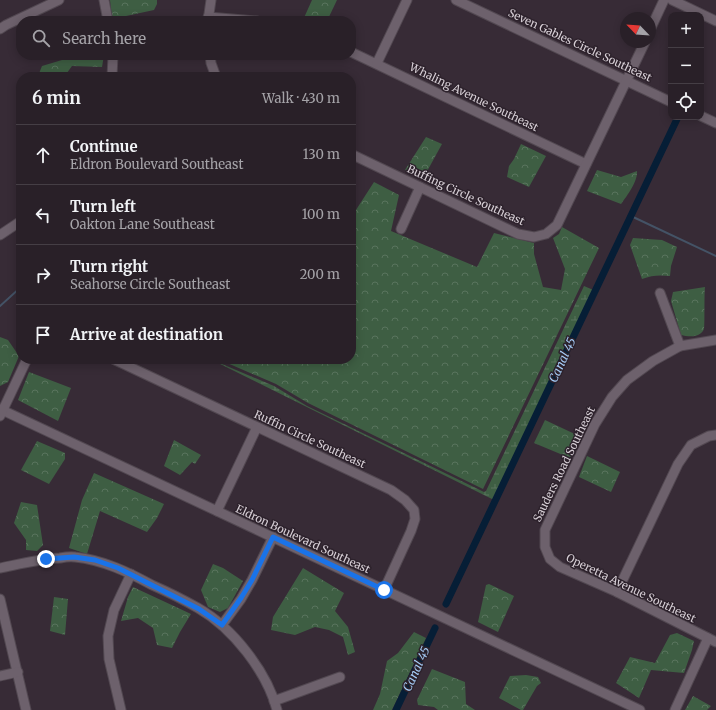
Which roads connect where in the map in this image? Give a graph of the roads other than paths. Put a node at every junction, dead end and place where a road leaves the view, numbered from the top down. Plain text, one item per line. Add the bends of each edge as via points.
1 (59, 0) edge
2 (104, 0) edge
3 (212, 0) edge
4 (406, 0) edge
5 (456, 0) edge
6 (664, 0) edge
7 (672, 0) edge
8 (25, 16) edge
9 (107, 16) edge
10 (209, 16) edge
11 (656, 17) edge
12 (16, 20) edge
13 (716, 21) edge
14 (0, 29) edge
15 (641, 48) edge
16 (356, 54) edge
17 (112, 60) edge
18 (211, 60) edge
19 (377, 63) junction
20 (112, 72) edge
21 (214, 72) edge
22 (627, 81) junction
23 (668, 101) edge
24 (704, 117) edge
25 (716, 123) edge
26 (356, 156) edge
27 (586, 164) junction
28 (420, 187) junction
29 (16, 224) edge
30 (401, 229) dead end
31 (0, 235) edge
32 (660, 293) dead end
33 (716, 340) edge
34 (680, 346) junction
35 (25, 364) edge
36 (124, 364) edge
37 (1, 412) edge
38 (257, 427) junction
39 (716, 435) edge
40 (217, 511) junction
41 (273, 537) junction
42 (545, 547) joint
43 (0, 568) edge
44 (131, 574) junction
45 (384, 590) junction
46 (617, 592) junction
47 (0, 599) edge
48 (222, 625) junction
49 (712, 640) edge
50 (18, 672) junction
51 (0, 676) edge
52 (340, 677) dead end
53 (274, 701) junction
54 (625, 707) edge
55 (26, 710) edge
56 (121, 710) edge
57 (277, 710) edge
58 (640, 710) edge
59 (675, 710) edge

1 - 8 street
2 - 9 street
3 - 10 street
4 - 19 street
5 - 22 street, Seven Gables Circle Southeast
6 - 11 street
7 - 13 street
12 - 14 street
15 - 22 street, Buffing Circle Southeast
16 - 19 street, Whaling Avenue Southeast
17 - 20 street
18 - 21 street
19 - 27 street, Whaling Avenue Southeast
22 - 23 street, Seven Gables Circle Southeast
22 - 27 street, Buffing Circle Southeast
24 - 25 street
26 - 28 street, Buffing Circle Southeast
27 - 28 street, Buffing Circle Southeast via 557,225 546,234 534,237 518,234
28 - 30 street
29 - 31 street
32 - 34 street
33 - 34 street, Sauders Road Southeast
34 - 42 street, Sauders Road Southeast via 627,380 612,397 595,424 545,530
35 - 37 street
36 - 38 street, Ruffin Circle Southeast
37 - 40 street, Eldron Boulevard Southeast
38 - 40 street
38 - 45 street, Ruffin Circle Southeast via 391,490 414,510 415,519 411,531
39 - 46 street via 691,445 678,464
40 - 41 street, Eldron Boulevard Southeast
41 - 45 street, Eldron Boulevard Southeast
41 - 48 street via 252,580
42 - 46 street, Operetta Avenue Southeast via 550,559 560,567
43 - 44 street via 46,559 74,557 95,560
44 - 48 street via 199,609
44 - 56 street via 114,610 108,636 110,659
45 - 54 street, Eldron Boulevard Southeast
46 - 49 street, Operetta Avenue Southeast
47 - 50 street
48 - 53 street via 254,662
49 - 59 street
50 - 51 street
50 - 55 street
52 - 53 street
53 - 57 street
54 - 58 street, Eldron Boulevard Southeast

